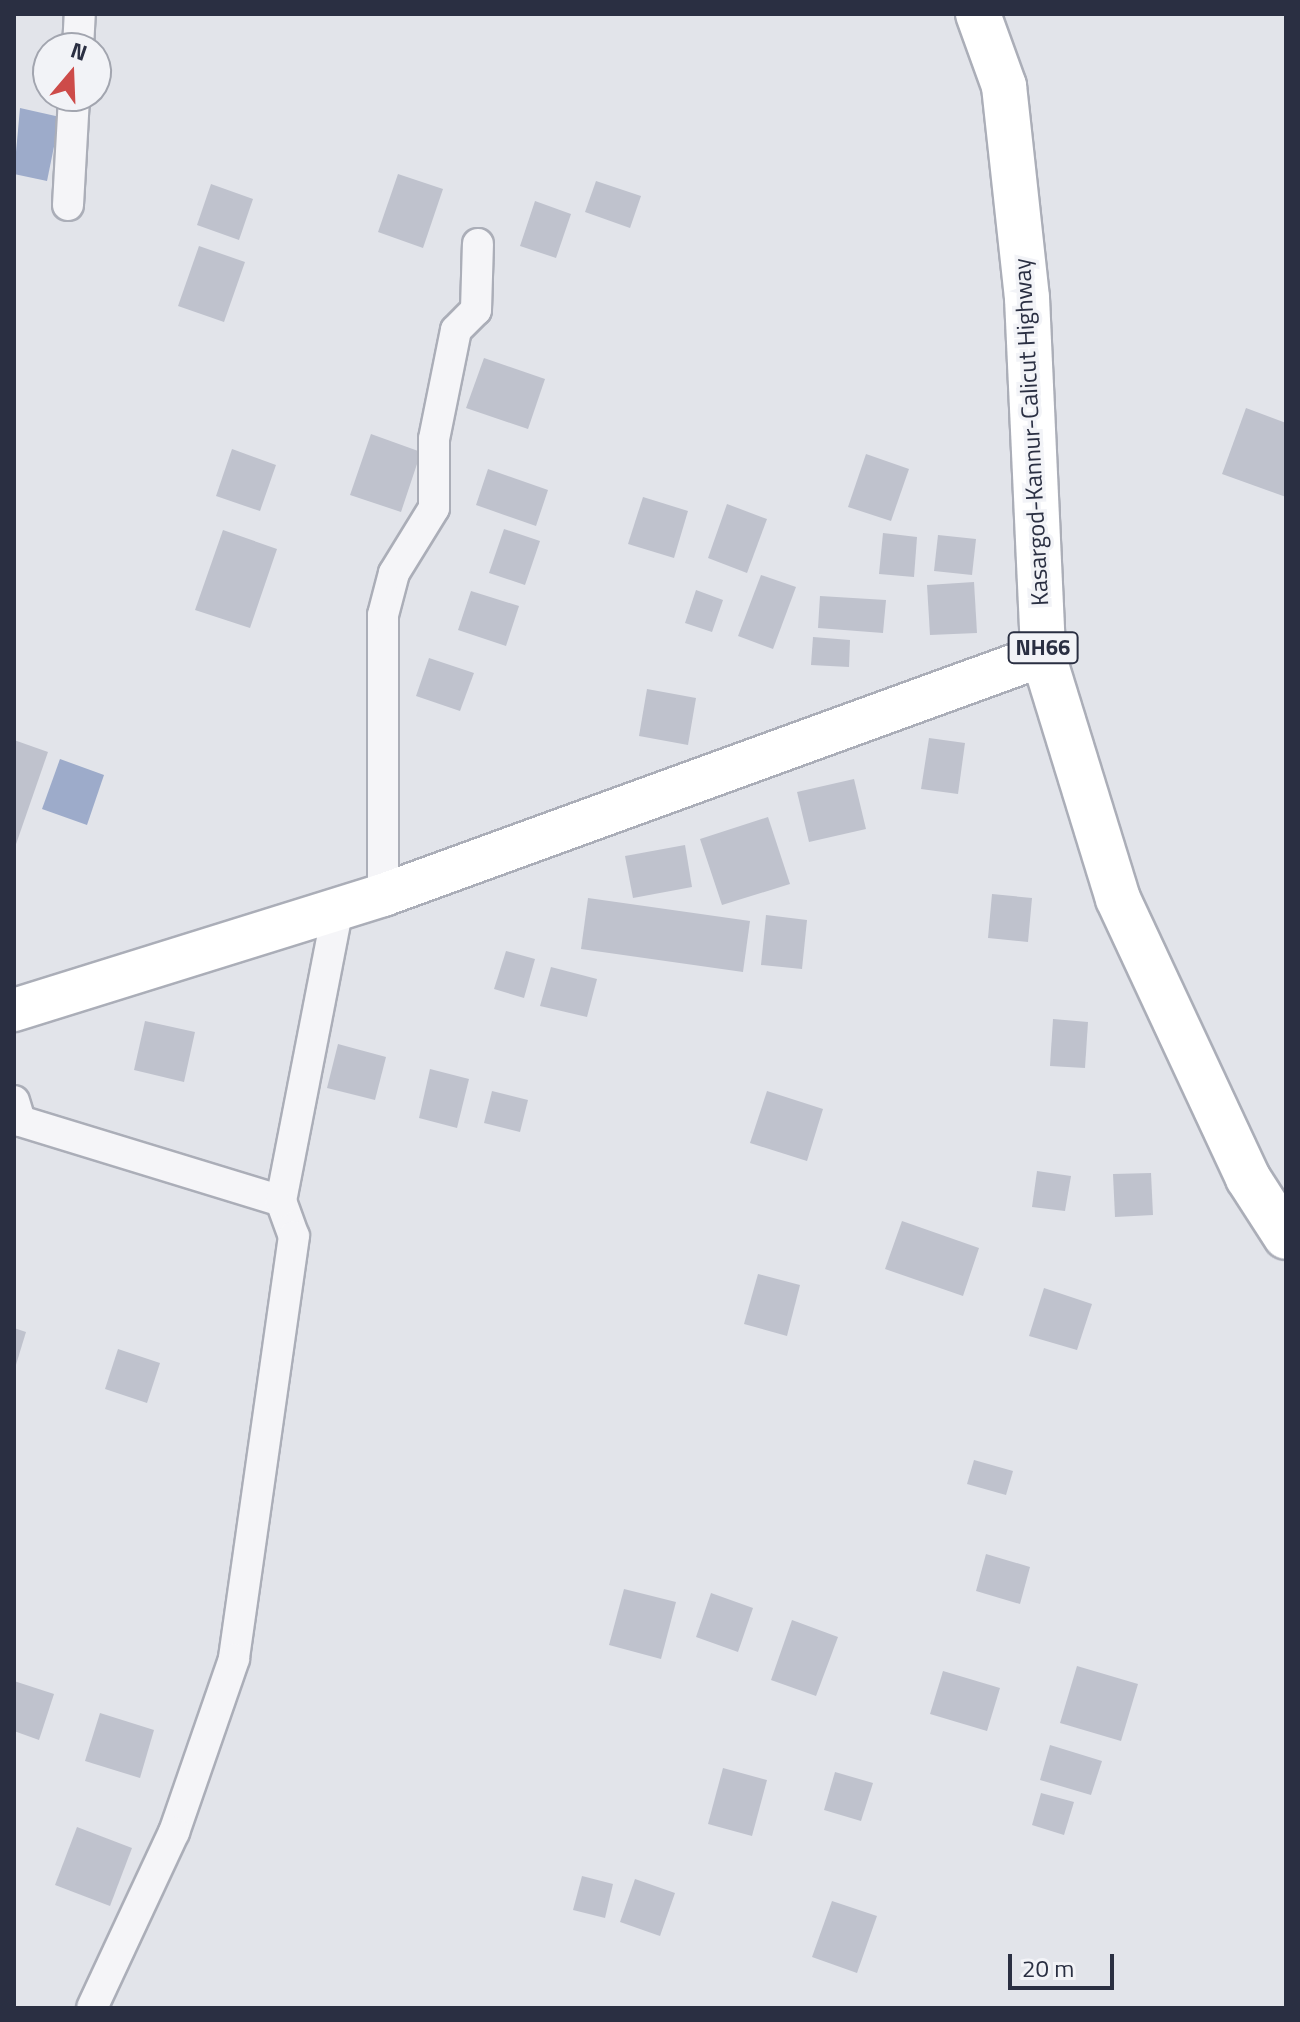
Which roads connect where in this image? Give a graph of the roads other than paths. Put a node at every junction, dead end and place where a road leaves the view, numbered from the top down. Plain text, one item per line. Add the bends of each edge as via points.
1 (978, 14) edge
2 (73, 112) edge
3 (68, 205) dead end
4 (478, 244) dead end
5 (1043, 655) junction
6 (383, 895) junction
7 (338, 909) junction
8 (14, 1010) edge
9 (14, 1101) edge
10 (281, 1201) junction
11 (1286, 1237) edge
12 (92, 2008) edge

1 - 5 highway, Kasargod-Kannur-Calicut Highway / NH66 via 1004,86 1027,298
2 - 3 street
4 - 6 street via 476,310 456,330 434,439 434,508 394,573 383,615
5 - 6 main road
5 - 11 highway, Kasargod-Kannur-Calicut Highway / NH66 via 1118,899 1248,1178
6 - 7 main road
7 - 8 main road
7 - 10 street
9 - 10 street via 20,1121
10 - 12 street via 294,1236 234,1659 174,1832

